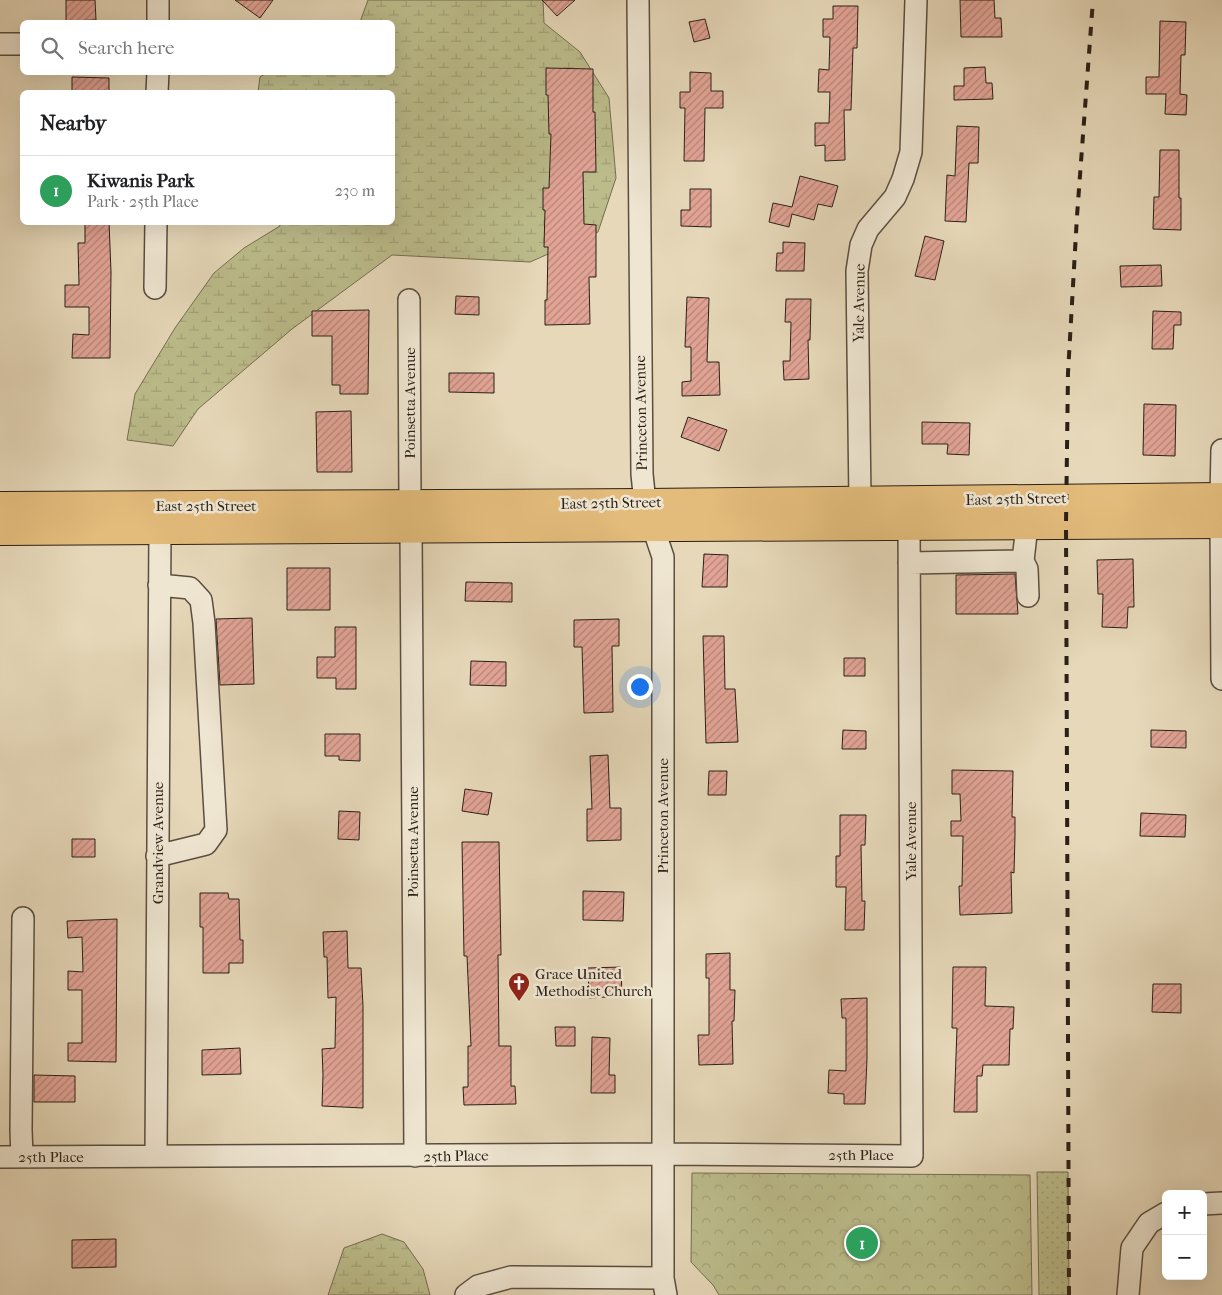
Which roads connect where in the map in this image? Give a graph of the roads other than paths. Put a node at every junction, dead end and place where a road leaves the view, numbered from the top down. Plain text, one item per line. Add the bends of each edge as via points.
1 (158, 0) edge
2 (638, 0) edge
3 (916, 0) edge
4 (158, 20) edge
5 (0, 44) edge
6 (20, 44) edge
7 (158, 75) edge
8 (158, 90) edge
9 (156, 225) edge
10 (156, 288) dead end
11 (409, 300) dead end
12 (1222, 450) edge
13 (1221, 497) edge
14 (860, 501) junction
15 (0, 506) edge
16 (649, 515) junction
17 (411, 517) junction
18 (1221, 524) edge
19 (1027, 525) junction
20 (1088, 525) junction
21 (909, 526) junction
22 (160, 530) junction
23 (0, 531) edge
24 (1023, 561) junction
25 (909, 563) junction
26 (159, 584) junction
27 (1028, 596) dead end
28 (1222, 680) edge
29 (158, 856) junction
30 (23, 918) dead end
31 (664, 1154) junction
32 (156, 1156) junction
33 (415, 1156) junction
34 (912, 1156) joint
35 (0, 1157) edge
36 (22, 1157) junction
37 (1222, 1203) edge
38 (1207, 1204) edge
39 (1162, 1215) edge
40 (664, 1286) edge
41 (466, 1295) edge
42 (1128, 1295) edge

1 - 4 street
2 - 16 street, Princeton Avenue via 642,474
3 - 14 street, Yale Avenue via 911,152 895,197 868,229 861,245 857,271
5 - 6 street
7 - 8 street
9 - 10 street
11 - 17 street, Poinsetta Avenue
12 - 13 street
13 - 14 main road, East 25th Street
13 - 20 main road via 1209,512 1117,512
14 - 16 main road, East 25th Street
15 - 17 main road, East 25th Street
16 - 17 main road, East 25th Street
16 - 21 main road, East 25th Street
16 - 31 street, Princeton Avenue via 663,557
17 - 22 main road, East 25th Street via 319,518 295,528
17 - 33 street, Poinsetta Avenue
18 - 20 main road, East 25th Street
18 - 28 street
19 - 20 main road, East 25th Street
19 - 21 main road, East 25th Street
19 - 24 street
21 - 25 street, Yale Avenue
22 - 23 main road, East 25th Street
22 - 26 street, Grandview Avenue
24 - 25 street
24 - 27 street via 1027,569
25 - 34 street, Yale Avenue
26 - 29 street, Grandview Avenue
26 - 29 street via 190,588 200,600 216,830 206,844
29 - 32 street, Grandview Avenue
30 - 36 street
31 - 33 street, 25th Place
31 - 34 street, 25th Place
31 - 40 street, Princeton Avenue
32 - 33 street, 25th Place
32 - 36 street, 25th Place
35 - 36 street, 25th Place
37 - 38 street
39 - 42 street via 1149,1222 1132,1248
40 - 41 street via 511,1277 478,1286

